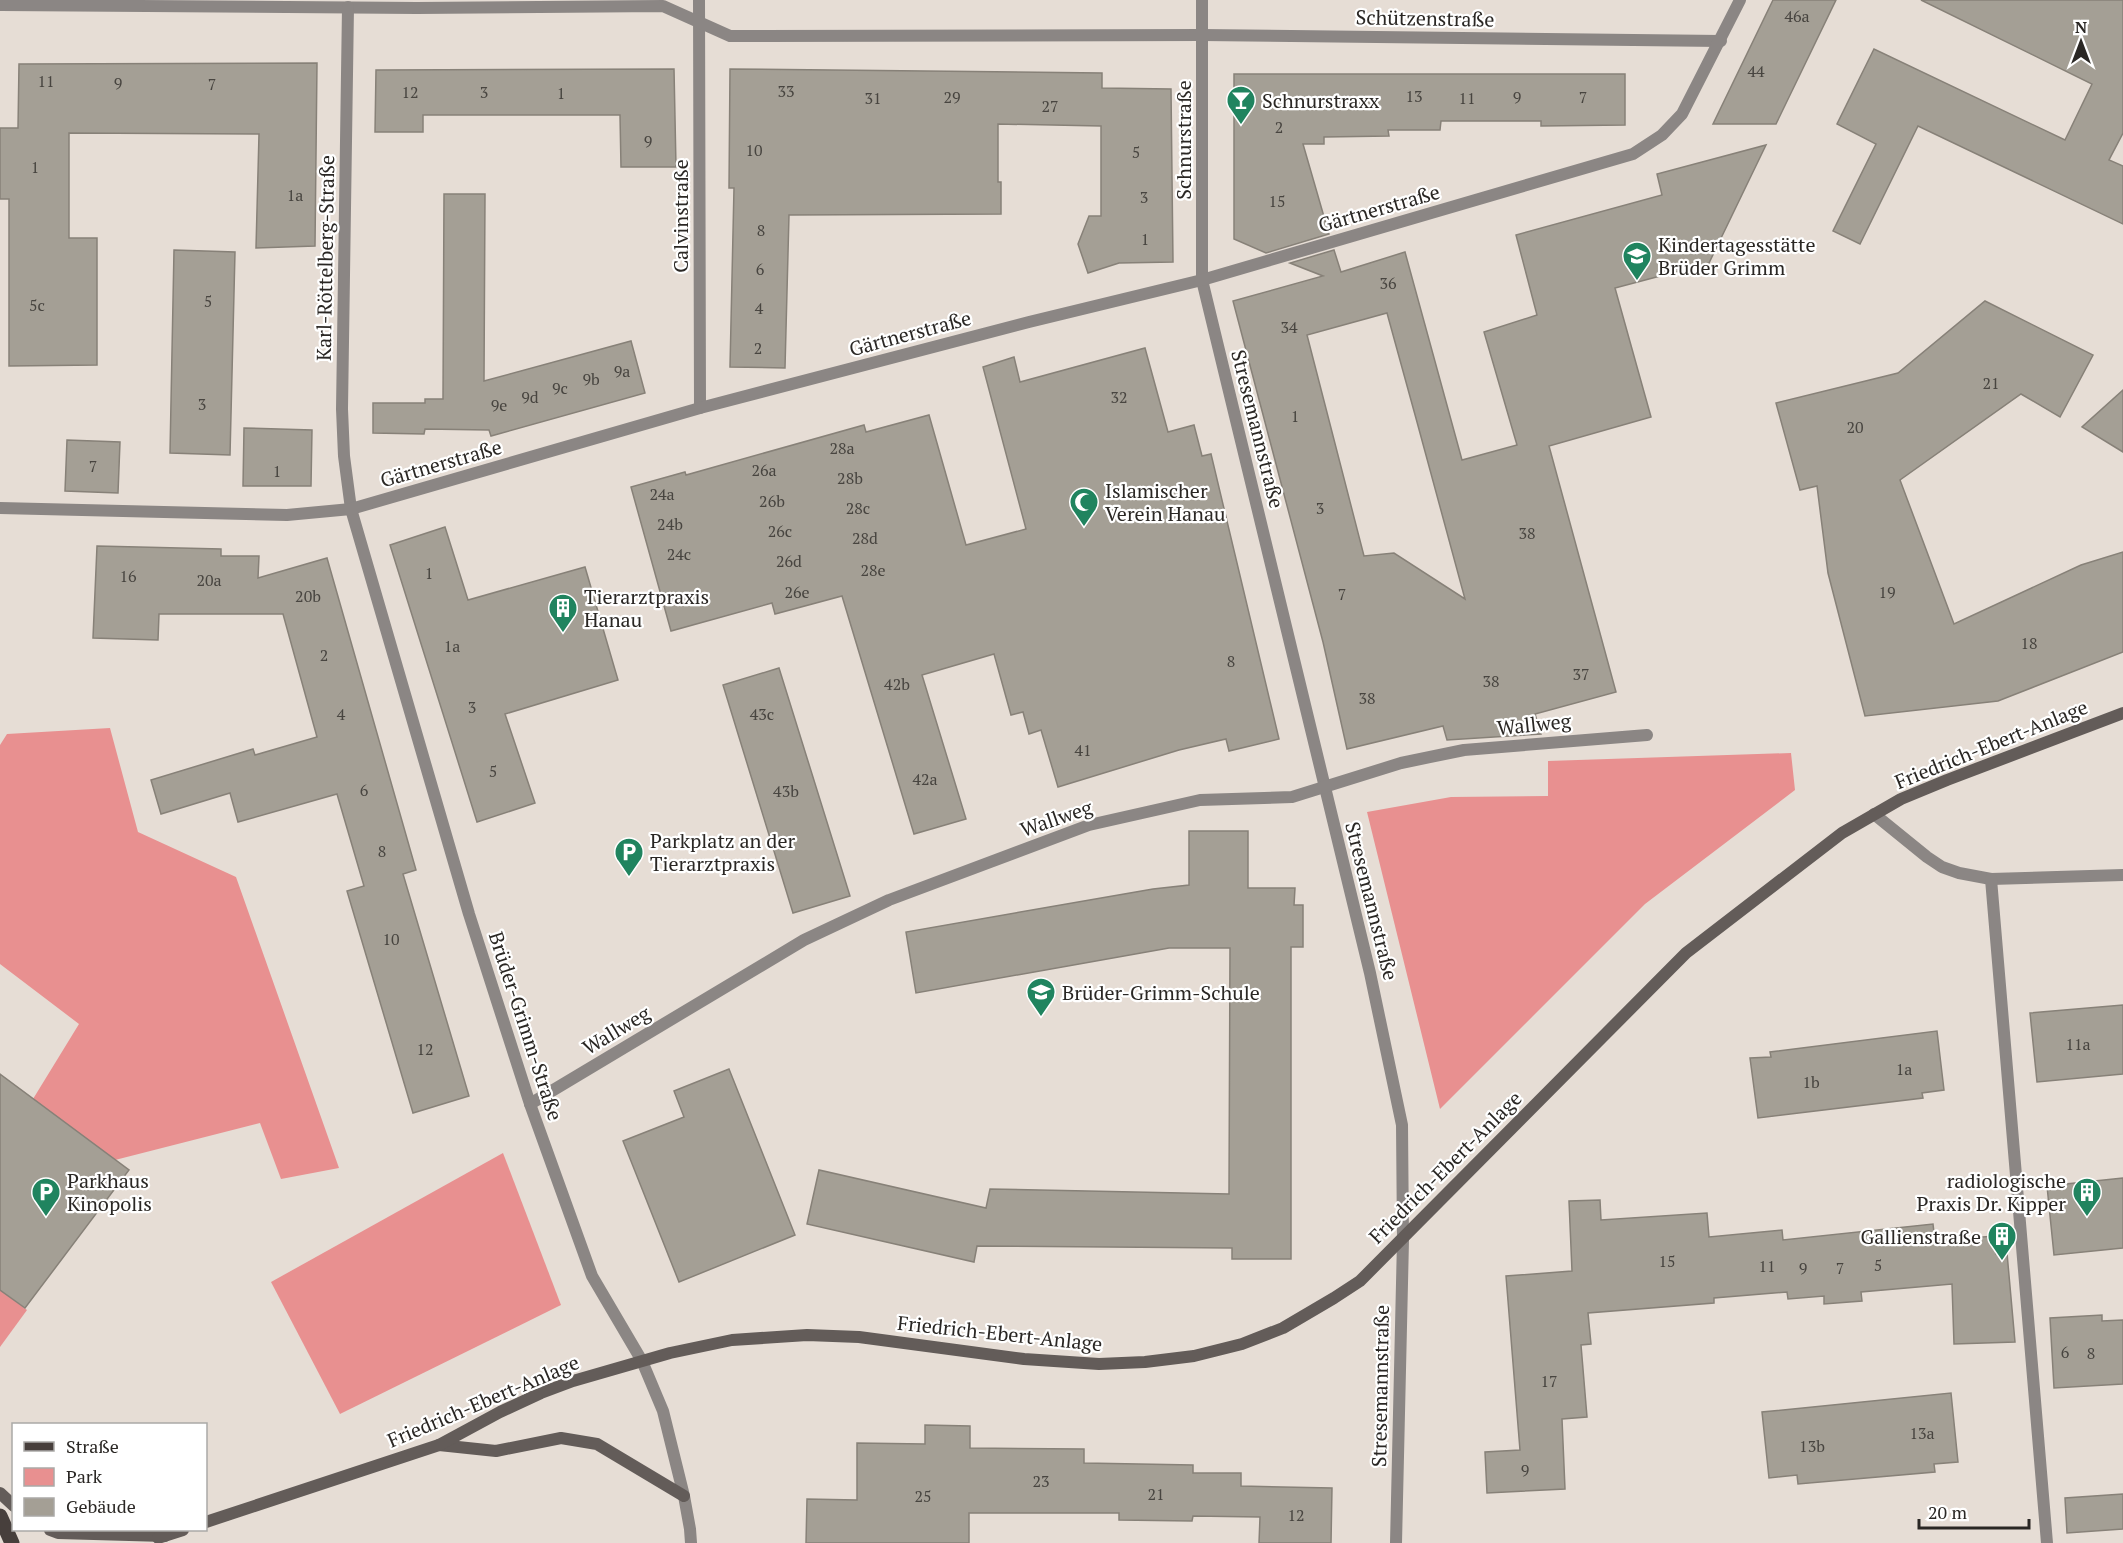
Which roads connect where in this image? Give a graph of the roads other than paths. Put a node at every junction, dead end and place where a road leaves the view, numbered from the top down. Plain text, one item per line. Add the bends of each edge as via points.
1 (699, 0) edge
2 (1203, 0) edge
3 (1733, 0) edge
4 (1740, 0) edge
5 (0, 5) edge
6 (348, 7) junction
7 (1733, 15) junction
8 (699, 23) junction
9 (1202, 35) junction
10 (1721, 40) junction
11 (1202, 280) junction
12 (700, 408) junction
13 (0, 508) edge
14 (351, 509) junction
15 (2123, 712) edge
16 (1647, 735) dead end
17 (1324, 788) junction
18 (1874, 814) junction
19 (2123, 875) edge
20 (1991, 879) junction
21 (530, 1104) junction
22 (1403, 1239) junction
23 (642, 1361) junction
24 (439, 1445) junction
25 (0, 1493) edge
26 (684, 1496) junction
27 (12, 1504) edge
28 (0, 1516) edge
29 (207, 1522) edge
30 (53, 1531) edge
31 (180, 1531) edge
32 (165, 1536) junction
33 (12, 1543) edge
34 (142, 1543) edge
35 (691, 1543) edge
36 (1396, 1543) edge
37 (2047, 1543) edge

1 - 8 street, Calvinstraße
2 - 9 street, Schnurstraße
3 - 7 street
4 - 7 street, Gärtnerstraße
5 - 6 street, Schützenstraße
6 - 8 street, Schützenstraße via 663,6
6 - 14 street, Karl-Röttelberg-Straße via 342,409
7 - 10 street, Gärtnerstraße
8 - 9 street, Schützenstraße via 730,36
8 - 12 street, Calvinstraße
9 - 10 street, Schützenstraße
9 - 11 street, Schnurstraße
10 - 11 street, Gärtnerstraße via 1682,114 1662,135 1633,154
11 - 12 street, Gärtnerstraße
11 - 17 street, Stresemannstraße
12 - 14 street, Gärtnerstraße
13 - 14 street, Gärtnerstraße via 287,515
14 - 21 street, Brüder-Grimm-Straße via 466,903
15 - 18 main road, Friedrich-Ebert-Anlage via 1947,780
16 - 17 street, Wallweg via 1464,750 1401,763
17 - 21 street, Wallweg via 1292,797 1200,800 1089,825 889,900 804,940
17 - 22 street, Stresemannstraße via 1370,973 1402,1125
18 - 20 street via 1942,867
18 - 22 main road, Friedrich-Ebert-Anlage via 1842,833 1686,953
19 - 20 street
20 - 37 street
21 - 23 street, Brüder-Grimm-Straße via 592,1276
22 - 23 main road, Friedrich-Ebert-Anlage via 1360,1281 1283,1328 1194,1356 1099,1364 1024,1359 860,1337 807,1335 732,1340
22 - 36 street, Stresemannstraße
23 - 24 main road, Friedrich-Ebert-Anlage via 541,1393
23 - 26 street, Brüder-Grimm-Straße via 663,1411
24 - 26 main road via 496,1451 561,1438 590,1442
24 - 29 main road, Friedrich-Ebert-Anlage
25 - 27 main road
26 - 35 street, Brüder-Grimm-Straße
28 - 33 main road
30 - 32 main road
31 - 32 main road
32 - 34 main road

